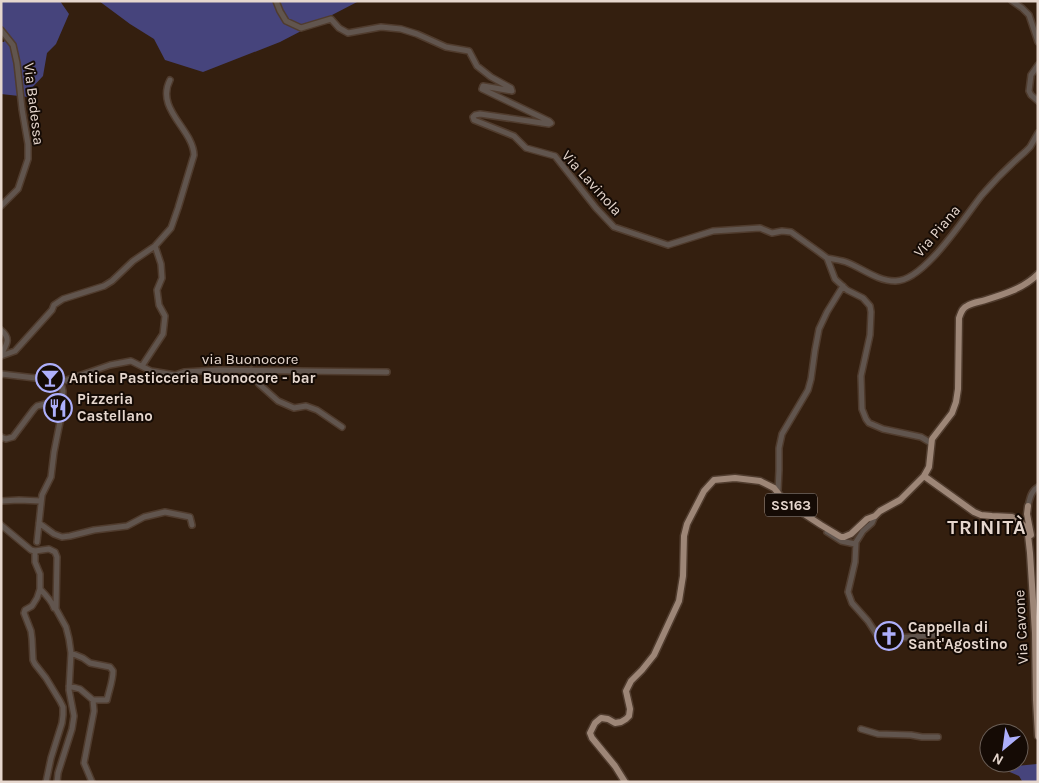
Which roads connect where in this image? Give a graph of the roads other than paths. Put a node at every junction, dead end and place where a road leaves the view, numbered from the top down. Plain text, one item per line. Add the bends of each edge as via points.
1 (276, 1) edge
2 (1012, 1) edge
3 (1, 30) edge
4 (1038, 42) edge
5 (1038, 65) edge
6 (170, 80) dead end
7 (1038, 101) edge
8 (1038, 132) edge
9 (1, 206) edge
10 (155, 246) junction
11 (827, 258) junction
12 (1038, 274) edge
13 (843, 286) junction
14 (1, 330) edge
15 (1, 356) edge
16 (142, 366) junction
17 (251, 370) junction
18 (386, 372) dead end
19 (1, 374) edge
20 (61, 382) junction
21 (45, 404) dead end
22 (342, 427) dead end
23 (1, 437) edge
24 (931, 442) junction
25 (924, 476) junction
26 (1038, 487) edge
27 (778, 491) junction
28 (1, 501) edge
29 (40, 501) junction
30 (1028, 506) junction
31 (1027, 514) junction
32 (875, 516) junction
33 (1015, 519) junction
34 (39, 524) junction
35 (192, 524) dead end
36 (1, 526) edge
37 (824, 527) junction
38 (37, 542) dead end
39 (856, 544) junction
40 (35, 551) junction
41 (1030, 553) junction
42 (40, 589) junction
43 (66, 627) junction
44 (935, 635) dead end
45 (72, 654) junction
46 (69, 686) junction
47 (93, 700) junction
48 (861, 729) dead end
49 (1038, 736) edge
50 (938, 737) dead end
51 (46, 782) edge
52 (57, 782) edge
53 (92, 782) edge
54 (625, 782) edge

1 - 11 street, Via Lavinola via 286,21 301,28 331,19 348,33 381,27 401,29 446,47 469,51 477,66 512,91 483,86 482,89 551,123 480,114 475,115 474,120 514,136 526,148 555,156 614,226 668,245 713,231 760,228 772,233 791,232
2 - 4 street via 1029,15
3 - 9 street, Via Badessa via 12,45 18,63 28,144 28,159 18,189
5 - 7 street via 1030,75 1029,91
6 - 10 street via 166,92 168,104 190,141 194,155 171,228
8 - 11 street, Via Piana via 1026,152 983,194 950,237 912,276 901,281 887,280 846,262
10 - 15 street via 104,286 54,305 15,350
10 - 16 street via 161,264 162,278 157,290 164,316 163,334
11 - 13 street via 835,280
12 - 24 main road via 1009,293 962,310 956,402 952,414
13 - 24 street via 863,298 872,312 861,376 862,409 866,419 883,429
13 - 27 street via 819,329 808,390 782,434
14 - 15 street via 8,337
16 - 17 street, via Buonocore via 175,375
16 - 20 street, via Buonocore via 131,361 123,362
17 - 18 street, via Buonocore
17 - 22 street via 259,384 278,401 294,408 306,406 317,410
19 - 20 street, via Buonocore
20 - 29 street via 61,417 51,477
21 - 23 street via 34,409 14,437
24 - 25 main road, SS163 via 931,458
25 - 32 main road, SS163 via 900,500
25 - 33 main road via 974,512
26 - 30 street via 1032,492
27 - 37 main road, SS163 via 782,498
27 - 54 main road, SS163 via 760,481 736,478 714,480 704,491 684,536 679,600 654,655 626,691 629,716 615,723 601,718 590,733
28 - 29 street
29 - 34 street
30 - 31 main road
30 - 33 main road
31 - 33 main road
31 - 41 main road via 1032,540
32 - 37 main road, SS163 via 844,537
32 - 39 street
33 - 41 main road, Via Cavone via 1027,531
34 - 35 street via 62,537 127,526 144,517 165,512 190,517
34 - 38 street
36 - 40 street
37 - 39 street via 839,540
39 - 44 street via 848,595 877,635 891,641
40 - 42 street
40 - 43 street via 49,549 55,552 56,609
41 - 49 main road, Via Cavone
42 - 43 street
42 - 51 street via 32,606 24,613 31,630 33,660 60,701 64,715
43 - 45 street
45 - 46 street
45 - 47 street via 90,663 110,667 113,671 107,700
46 - 47 street via 80,689
46 - 52 street via 74,716
47 - 53 street via 94,712 84,764
48 - 50 street via 878,734

